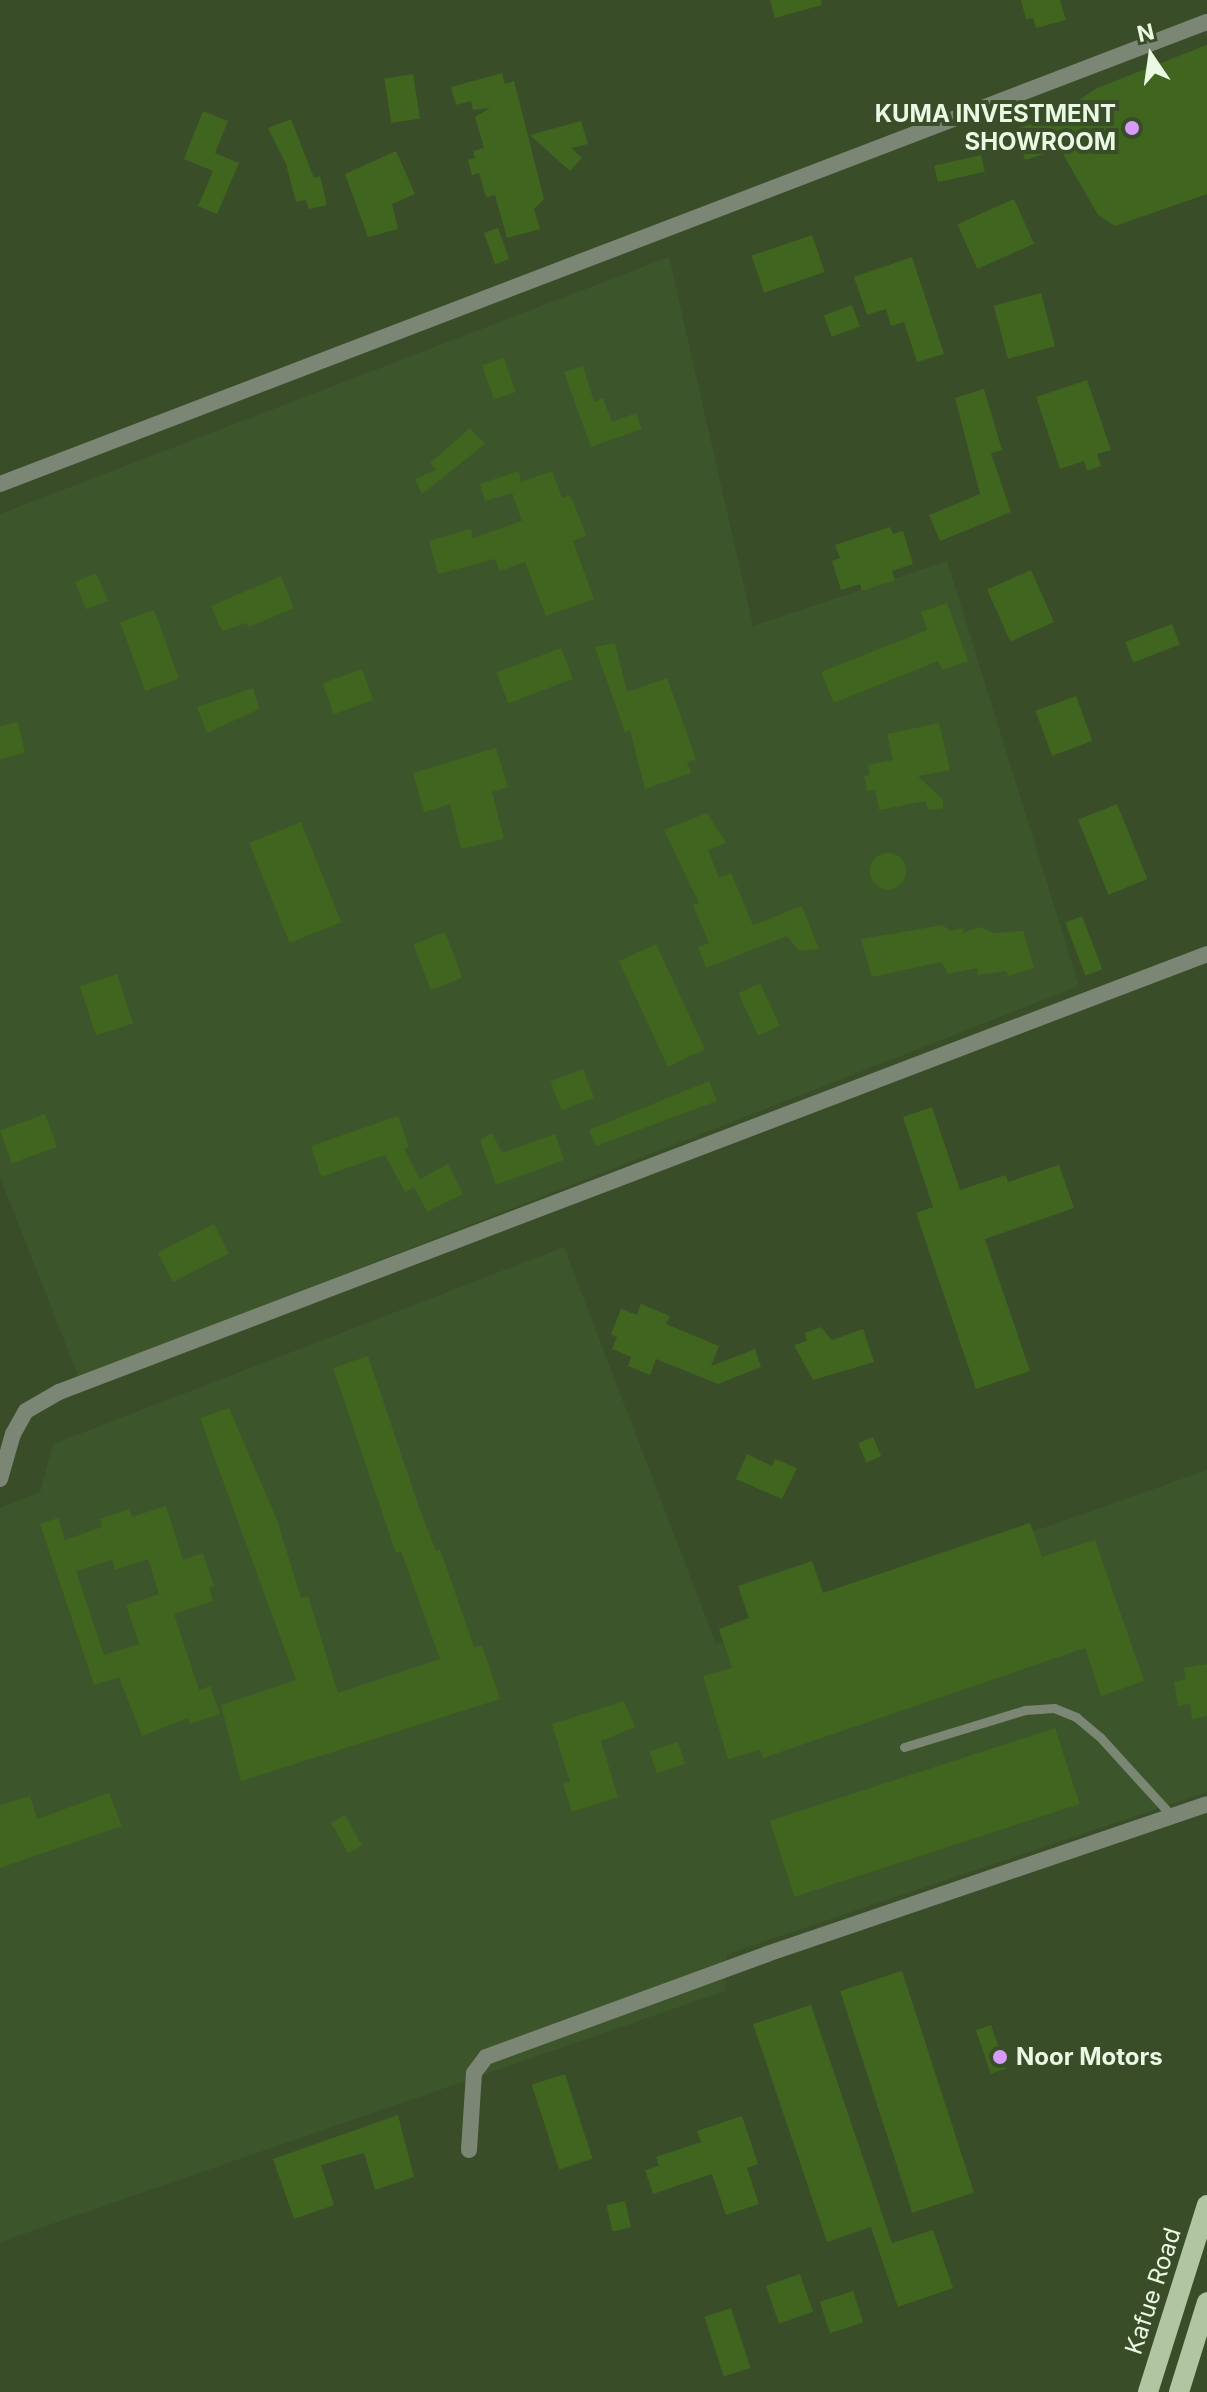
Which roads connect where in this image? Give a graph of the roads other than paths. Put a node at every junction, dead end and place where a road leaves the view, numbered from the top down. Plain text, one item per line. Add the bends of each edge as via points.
1 (1207, 22) edge
2 (0, 484) edge
3 (1207, 954) edge
4 (0, 1479) edge
5 (904, 1747) dead end
6 (1207, 1804) edge
7 (1172, 1816) junction
8 (469, 2150) dead end
9 (1207, 2205) edge
10 (1207, 2302) edge
11 (1148, 2392) edge
12 (1179, 2392) edge

1 - 2 street
3 - 4 street via 59,1392 26,1411
5 - 7 lane via 1025,1710 1054,1708 1076,1717 1100,1737
6 - 7 street
7 - 8 street via 767,1954 486,2057 474,2073
9 - 11 main road, Kafue Road
10 - 12 main road

